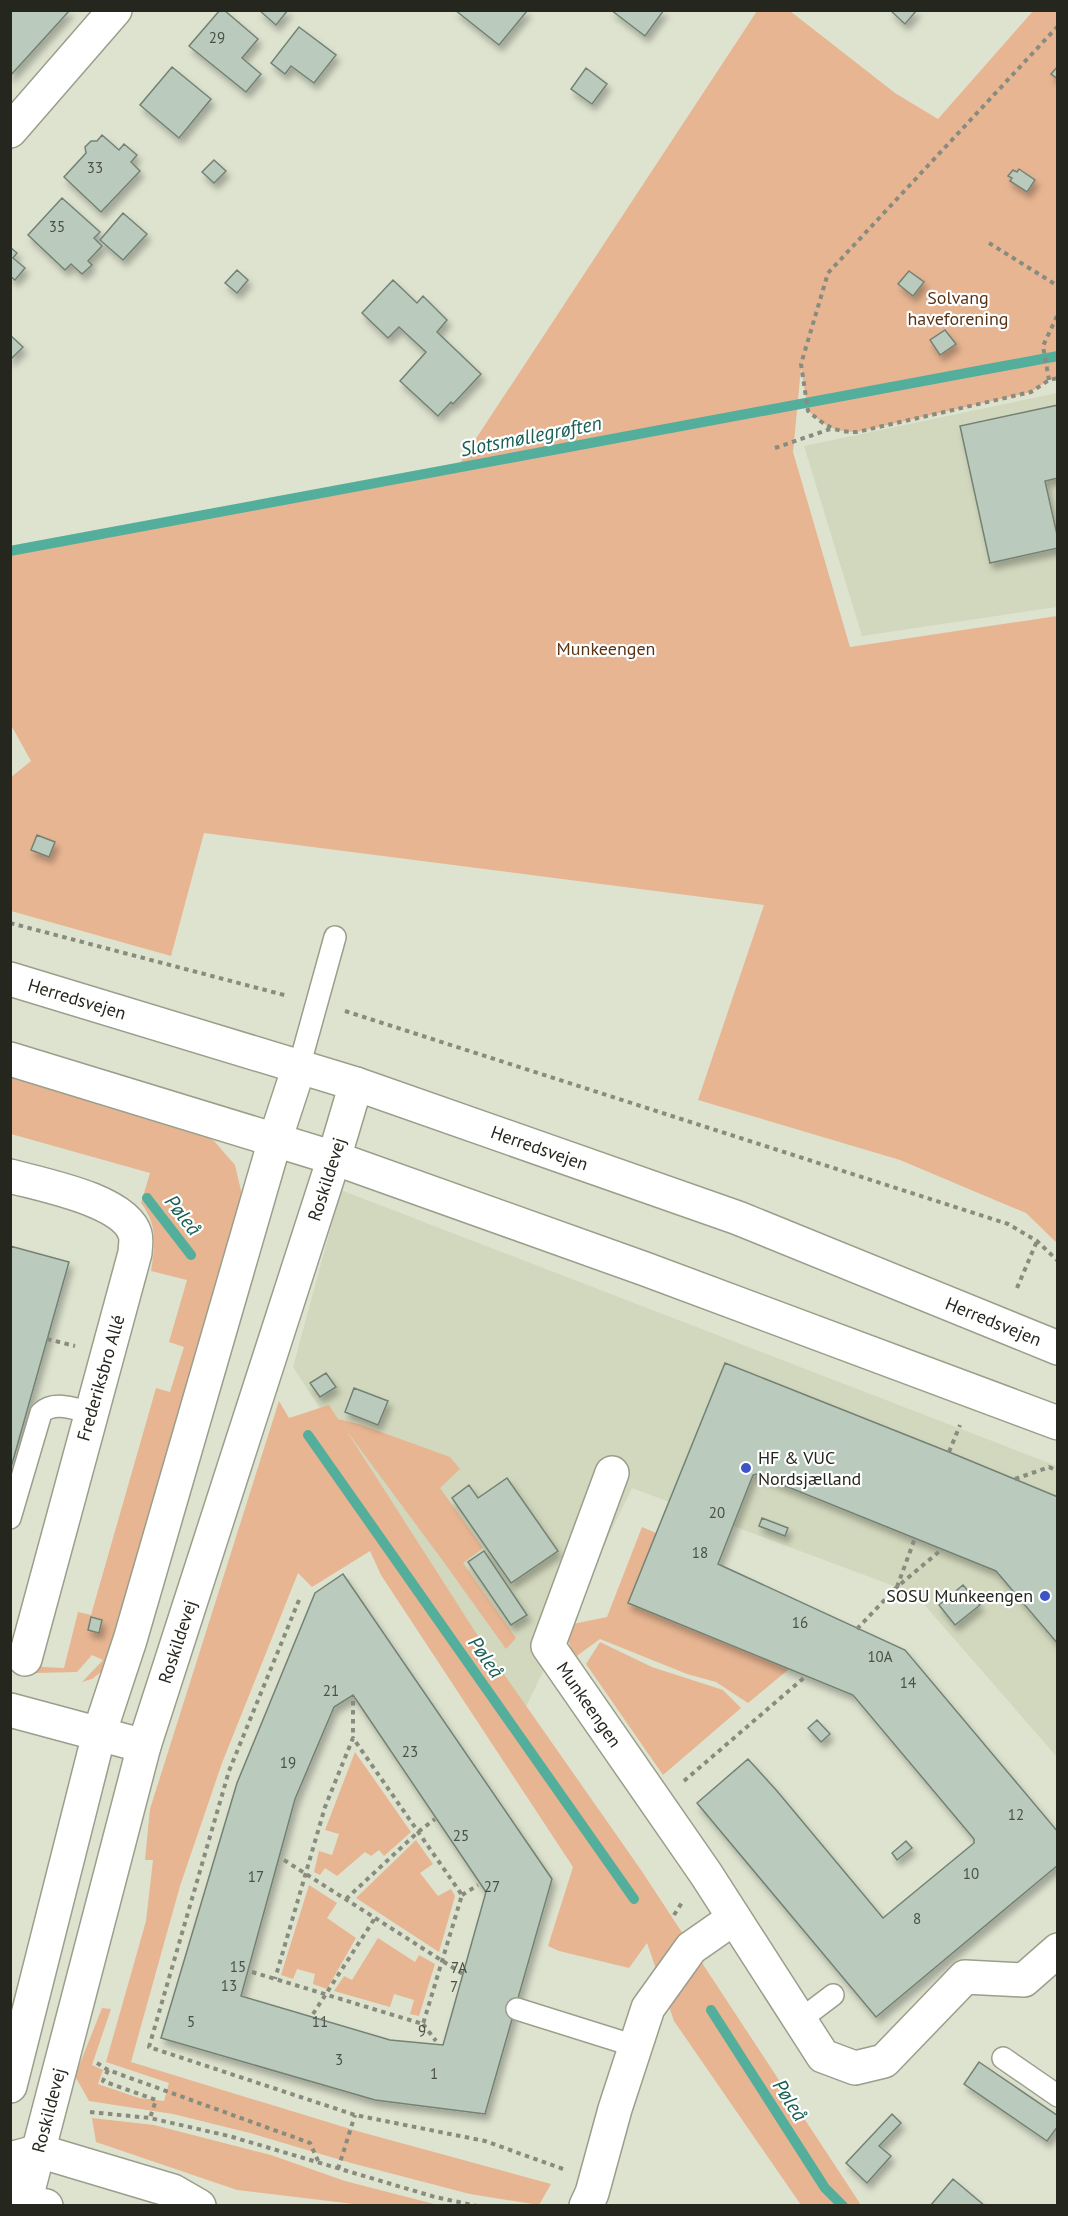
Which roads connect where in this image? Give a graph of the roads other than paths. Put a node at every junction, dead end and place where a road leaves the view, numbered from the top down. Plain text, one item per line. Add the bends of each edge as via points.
1 (115, 10) edge
2 (10, 131) edge
3 (335, 937) dead end
4 (10, 979) edge
5 (10, 1059) edge
6 (299, 1067) junction
7 (356, 1084) junction
8 (275, 1140) junction
9 (334, 1158) junction
10 (10, 1176) edge
11 (1058, 1348) edge
12 (91, 1413) junction
13 (1058, 1423) edge
14 (612, 1473) dead end
15 (10, 1518) edge
16 (26, 1659) dead end
17 (10, 1710) edge
18 (99, 1734) junction
19 (144, 1746) junction
20 (734, 1918) junction
21 (1058, 1950) edge
22 (833, 1995) dead end
23 (517, 2009) dead end
24 (800, 2020) junction
25 (635, 2046) junction
26 (1003, 2058) dead end
27 (10, 2086) edge
28 (1058, 2096) edge
29 (25, 2155) edge
30 (26, 2200) edge
31 (199, 2205) edge
32 (586, 2205) edge

1 - 2 street
3 - 6 lane
4 - 6 street, Herredsvejen
5 - 8 street
6 - 7 street, Herredsvejen
6 - 8 street
7 - 9 street, Roskildevej
7 - 11 street, Herredsvejen via 738,1218
8 - 9 street
8 - 18 street via 130,1640
9 - 13 street
9 - 19 street, Roskildevej
10 - 12 street, Frederiksbro Allé via 100,1202 115,1210 135,1234 133,1261
12 - 15 lane via 58,1406 47,1407 41,1413
12 - 16 street, Frederiksbro Allé
14 - 20 street, Munkeengen via 548,1646
17 - 18 street
18 - 19 street
18 - 27 street
19 - 29 street, Roskildevej
20 - 24 street, Munkeengen
20 - 25 street via 691,1948 654,1998
21 - 24 street, Munkeengen via 1024,1980 965,1977 884,2061 855,2068 823,2056
22 - 24 lane
23 - 25 lane
25 - 32 street
26 - 28 lane
29 - 30 street, Roskildevej
29 - 31 street via 173,2192

